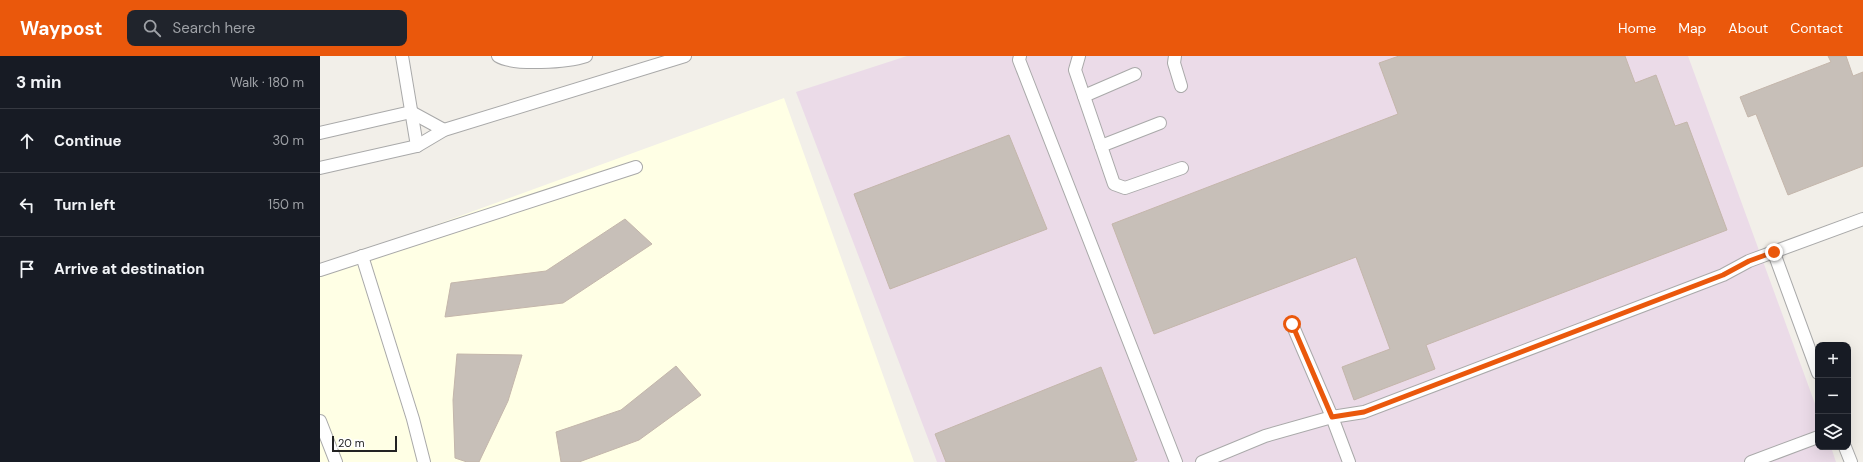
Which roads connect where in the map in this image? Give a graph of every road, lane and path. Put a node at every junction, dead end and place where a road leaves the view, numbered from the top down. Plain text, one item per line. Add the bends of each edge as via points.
1 (402, 56) edge
2 (498, 56) edge
3 (586, 56) edge
4 (685, 56) edge
5 (1020, 56) edge
6 (1079, 56) edge
7 (1175, 56) edge
8 (1135, 74) dead end
9 (1181, 86) dead end
10 (1084, 96) junction
11 (411, 112) junction
12 (1160, 123) dead end
13 (444, 130) junction
14 (320, 133) edge
15 (417, 146) junction
16 (1101, 146) junction
17 (636, 167) dead end
18 (320, 168) edge
19 (1182, 168) dead end
20 (1863, 219) edge
21 (1774, 252) junction
22 (362, 256) junction
23 (320, 270) edge
24 (1292, 324) dead end
25 (1815, 365) edge
26 (1332, 417) junction
27 (320, 421) edge
28 (1815, 438) edge
29 (1846, 450) edge
30 (336, 462) edge
31 (424, 462) edge
32 (1176, 462) edge
33 (1202, 462) edge
34 (1349, 462) edge
35 (1751, 462) edge
36 (1851, 462) edge

1 - 11 lane
2 - 3 lane via 526,62 574,60
4 - 13 lane
5 - 32 lane via 1018,60
6 - 10 lane via 1075,70
7 - 9 lane via 1174,63
8 - 10 lane
10 - 16 lane
11 - 13 lane
11 - 14 lane
11 - 15 lane
12 - 16 lane
13 - 15 lane
15 - 18 lane
16 - 19 lane via 1114,184 1125,188
17 - 22 lane
20 - 21 lane
21 - 25 lane
21 - 26 lane via 1749,261 1723,275 1364,412
22 - 23 lane
22 - 31 lane
24 - 26 lane
26 - 33 lane via 1266,436
26 - 34 lane
27 - 30 lane
28 - 35 lane
29 - 36 lane

